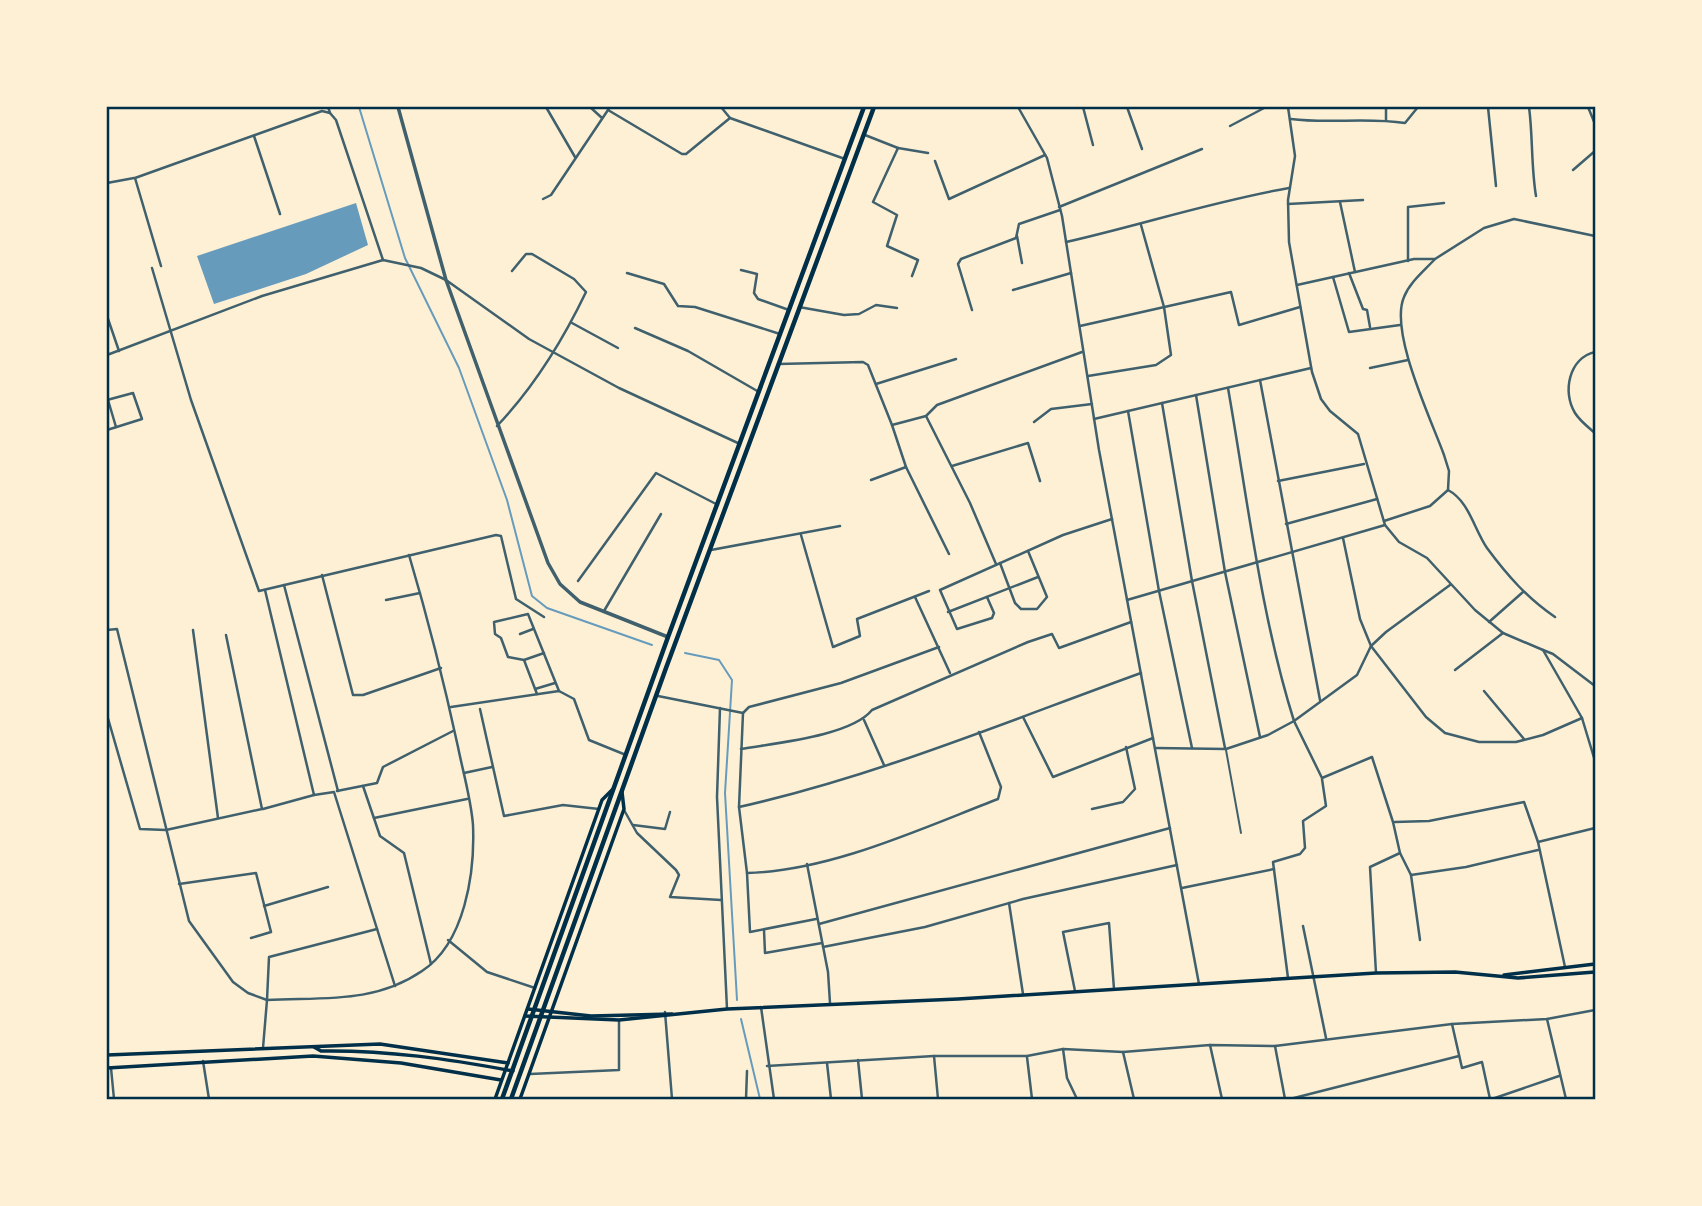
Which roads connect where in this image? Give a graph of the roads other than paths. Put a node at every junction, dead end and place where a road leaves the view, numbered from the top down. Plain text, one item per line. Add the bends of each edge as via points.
1 (328, 107) edge
2 (398, 107) edge
3 (546, 107) edge
4 (590, 107) edge
5 (721, 107) edge
6 (864, 107) edge
7 (874, 107) edge
8 (1018, 107) edge
9 (1083, 107) edge
10 (1127, 107) edge
11 (1266, 107) edge
12 (1288, 107) edge
13 (1387, 107) edge
14 (1418, 107) edge
15 (1488, 107) edge
16 (1529, 107) edge
17 (1588, 107) edge
18 (609, 108) edge
19 (330, 113) junction
20 (602, 118) junction
21 (730, 118) junction
22 (1291, 119) junction
23 (1386, 120) junction
24 (1595, 124) edge
25 (1230, 126) dead end
26 (254, 135) junction
27 (863, 135) junction
28 (1093, 145) dead end
29 (898, 148) junction
30 (1142, 149) dead end
31 (1202, 149) dead end
32 (1595, 150) edge
33 (928, 153) dead end
34 (1045, 155) junction
35 (575, 157) junction
36 (845, 159) junction
37 (935, 161) dead end
38 (1573, 170) dead end
39 (135, 178) junction
40 (107, 183) edge
41 (1496, 186) dead end
42 (1289, 188) junction
43 (1536, 195) dead end
44 (542, 199) dead end
45 (1363, 200) dead end
46 (1340, 201) junction
47 (1444, 203) dead end
48 (1288, 204) junction
49 (1060, 208) junction
50 (279, 214) dead end
51 (1141, 225) junction
52 (1017, 236) junction
53 (1595, 236) edge
54 (1066, 242) junction
55 (1435, 259) junction
56 (383, 260) junction
57 (1408, 261) junction
58 (1022, 263) dead end
59 (161, 266) dead end
60 (152, 268) dead end
61 (741, 270) dead end
62 (512, 271) dead end
63 (1355, 272) junction
64 (627, 273) dead end
65 (1071, 273) junction
66 (1349, 273) junction
67 (912, 276) dead end
68 (1333, 277) junction
69 (446, 279) junction
70 (1297, 285) junction
71 (1013, 290) dead end
72 (799, 307) junction
73 (1164, 307) junction
74 (1300, 307) junction
75 (897, 308) dead end
76 (789, 310) junction
77 (972, 310) dead end
78 (107, 316) edge
79 (572, 323) junction
80 (1400, 325) junction
81 (1079, 326) junction
82 (635, 328) dead end
83 (1370, 328) junction
84 (172, 330) junction
85 (780, 334) junction
86 (618, 348) dead end
87 (119, 351) junction
88 (552, 351) junction
89 (1083, 352) junction
90 (1595, 352) edge
91 (107, 355) edge
92 (956, 359) dead end
93 (1408, 360) junction
94 (778, 364) junction
95 (1311, 368) junction
96 (1370, 368) dead end
97 (1087, 376) junction
98 (1260, 380) junction
99 (876, 384) junction
100 (1228, 387) junction
101 (759, 392) junction
102 (1196, 395) junction
103 (108, 400) edge
104 (1162, 403) junction
105 (1092, 404) junction
106 (1128, 411) junction
107 (926, 416) junction
108 (1094, 419) junction
109 (1034, 422) dead end
110 (892, 425) junction
111 (497, 426) junction
112 (117, 427) junction
113 (107, 430) edge
114 (1595, 433) edge
115 (740, 444) junction
116 (1365, 464) junction
117 (952, 466) junction
118 (906, 467) junction
119 (872, 480) dead end
120 (1040, 481) dead end
121 (1278, 481) junction
122 (1448, 490) junction
123 (1377, 499) junction
124 (718, 505) junction
125 (661, 514) dead end
126 (1112, 519) junction
127 (1384, 523) junction
128 (1286, 524) junction
129 (840, 526) dead end
130 (801, 535) junction
131 (1343, 538) junction
132 (711, 550) junction
133 (1027, 550) junction
134 (949, 554) dead end
135 (1291, 554) junction
136 (410, 555) junction
137 (1259, 562) junction
138 (998, 563) junction
139 (1225, 572) junction
140 (322, 575) junction
141 (1038, 577) junction
142 (578, 581) dead end
143 (1192, 582) junction
144 (284, 585) junction
145 (1450, 585) junction
146 (1010, 588) junction
147 (265, 590) junction
148 (929, 590) dead end
149 (1159, 591) junction
150 (1523, 592) junction
151 (420, 593) junction
152 (915, 597) junction
153 (986, 597) junction
154 (386, 600) dead end
155 (1127, 600) junction
156 (604, 611) junction
157 (948, 612) junction
158 (544, 617) dead end
159 (1555, 617) dead end
160 (1131, 622) junction
161 (1489, 622) junction
162 (534, 629) junction
163 (107, 630) edge
164 (193, 630) dead end
165 (1503, 633) junction
166 (520, 634) dead end
167 (226, 635) dead end
168 (668, 637) junction
169 (1371, 646) junction
170 (939, 647) junction
171 (1542, 650) junction
172 (544, 653) junction
173 (524, 660) junction
174 (440, 668) junction
175 (1455, 670) dead end
176 (1141, 673) junction
177 (951, 675) junction
178 (556, 682) junction
179 (1595, 685) edge
180 (535, 689) junction
181 (559, 691) junction
182 (1484, 691) dead end
183 (537, 694) junction
184 (656, 696) junction
185 (1320, 701) junction
186 (450, 707) junction
187 (720, 708) junction
188 (480, 709) dead end
189 (743, 713) junction
190 (107, 715) edge
191 (1022, 716) junction
192 (1582, 718) junction
193 (864, 720) junction
194 (1294, 721) junction
195 (454, 731) junction
196 (979, 732) junction
197 (1261, 737) junction
198 (1153, 738) junction
199 (1524, 739) junction
200 (1126, 747) junction
201 (1155, 748) junction
202 (1192, 749) junction
203 (1226, 749) junction
204 (740, 750) junction
205 (1594, 750) edge
206 (626, 755) junction
207 (1595, 761) edge
208 (884, 766) junction
209 (492, 767) junction
210 (463, 773) junction
211 (1322, 778) junction
212 (363, 786) junction
213 (615, 787) junction
214 (622, 790) junction
215 (336, 791) junction
216 (314, 795) junction
217 (468, 799) junction
218 (739, 807) junction
219 (262, 809) junction
220 (599, 809) junction
221 (624, 809) junction
222 (1092, 809) dead end
223 (670, 812) dead end
224 (218, 818) junction
225 (374, 818) junction
226 (1393, 822) junction
227 (633, 825) junction
228 (1170, 828) junction
229 (1595, 828) edge
230 (166, 830) junction
231 (1241, 832) dead end
232 (1538, 842) junction
233 (1538, 850) junction
234 (1400, 853) junction
235 (807, 864) junction
236 (1177, 865) junction
237 (1274, 869) junction
238 (747, 873) junction
239 (1410, 874) junction
240 (180, 884) junction
241 (328, 887) dead end
242 (1182, 888) junction
243 (721, 900) junction
244 (1009, 903) junction
245 (264, 906) junction
246 (818, 918) junction
247 (819, 924) junction
248 (1303, 926) dead end
249 (377, 929) junction
250 (764, 930) junction
251 (251, 938) dead end
252 (448, 940) junction
253 (1420, 940) dead end
254 (823, 945) junction
255 (431, 964) junction
256 (1595, 964) edge
257 (1565, 967) junction
258 (1595, 972) edge
259 (1376, 973) junction
260 (1502, 975) junction
261 (1288, 978) junction
262 (1314, 978) junction
263 (1199, 985) junction
264 (395, 986) junction
265 (535, 988) junction
266 (1114, 989) junction
267 (1074, 991) junction
268 (1023, 994) junction
269 (267, 1000) junction
270 (830, 1003) junction
271 (761, 1007) junction
272 (528, 1009) junction
273 (727, 1009) junction
274 (1595, 1010) edge
275 (552, 1013) junction
276 (666, 1014) junction
277 (525, 1016) junction
278 (549, 1019) junction
279 (1548, 1019) junction
280 (619, 1020) junction
281 (1452, 1024) junction
282 (1326, 1038) junction
283 (1210, 1045) junction
284 (313, 1046) junction
285 (1275, 1046) junction
286 (263, 1048) junction
287 (1063, 1049) junction
288 (321, 1051) junction
289 (1124, 1052) junction
290 (107, 1055) edge
291 (313, 1056) junction
292 (934, 1056) junction
293 (1027, 1056) junction
294 (1459, 1056) junction
295 (858, 1060) junction
296 (203, 1061) junction
297 (508, 1063) junction
298 (827, 1063) junction
299 (768, 1066) junction
300 (109, 1067) edge
301 (513, 1071) junction
302 (747, 1071) dead end
303 (530, 1074) junction
304 (1559, 1076) junction
305 (501, 1080) junction
306 (496, 1097) edge
307 (114, 1099) edge
308 (209, 1099) edge
309 (502, 1099) edge
310 (512, 1099) edge
311 (520, 1099) edge
312 (672, 1099) edge
313 (746, 1099) edge
314 (774, 1099) edge
315 (831, 1099) edge
316 (862, 1099) edge
317 (938, 1099) edge
318 (1032, 1099) edge
319 (1077, 1099) edge
320 (1134, 1099) edge
321 (1222, 1099) edge
322 (1285, 1099) edge
323 (1290, 1099) edge
324 (1491, 1099) edge
325 (1566, 1099) edge

1 - 19 street
2 - 69 street
3 - 35 street
4 - 20 street
5 - 21 street
6 - 36 main road
7 - 27 main road
8 - 34 street
9 - 28 street
10 - 30 street
11 - 25 street
12 - 22 street
13 - 23 street
14 - 23 street via 1405,123
15 - 41 street
16 - 43 street
17 - 24 street
18 - 20 street
18 - 21 street via 684,154
19 - 26 street via 322,111
19 - 56 street
20 - 35 street
21 - 36 street
22 - 23 street
22 - 42 street via 1295,156
26 - 39 street
26 - 50 street
27 - 29 street
27 - 72 main road
29 - 33 street
29 - 67 street via 873,202 897,215 887,247 918,260
31 - 49 street
32 - 38 street
34 - 37 street via 949,199
34 - 49 street
35 - 44 street via 551,195
36 - 76 main road
39 - 40 street
39 - 59 street
42 - 48 street
42 - 51 street via 1245,195
45 - 46 street
46 - 48 street
46 - 63 street
47 - 57 street via 1408,207
48 - 70 street
49 - 52 street via 1019,224
49 - 54 street
51 - 54 street
51 - 73 street
52 - 58 street
52 - 77 street via 961,259 958,264
53 - 55 street via 1514,219 1483,228
54 - 65 street
55 - 57 street
55 - 80 street via 1403,299
56 - 69 street
56 - 84 street via 262,296
57 - 63 street
60 - 84 street
61 - 76 street via 757,274 754,293 758,299
62 - 79 street via 519,260 531,254 583,286 586,292
63 - 66 street
64 - 85 street via 664,284 678,306 695,307
65 - 71 street
65 - 81 street
66 - 68 street
66 - 83 street via 1367,310
68 - 70 street
68 - 83 street via 1349,332
69 - 88 street
69 - 111 street
70 - 74 street
72 - 75 street via 844,315 859,314 876,305
72 - 94 main road
73 - 74 street via 1231,292 1239,325
73 - 81 street
73 - 97 street via 1171,355 1166,361
74 - 95 street
76 - 85 main road
78 - 87 street
79 - 86 street
79 - 88 street
80 - 83 street
80 - 93 street
81 - 89 street
82 - 101 street via 688,351
84 - 87 street
84 - 147 street via 191,400 259,591
85 - 101 main road
87 - 91 street
88 - 111 street via 532,386
88 - 115 street
89 - 97 street
89 - 107 street via 937,405
90 - 114 street via 1578,362 1568,387 1574,411
92 - 99 street
93 - 96 street
93 - 122 street via 1444,455
94 - 99 street via 863,362
94 - 132 main road
95 - 98 street
95 - 116 street via 1321,399 1358,434
97 - 105 street
98 - 100 street
98 - 121 street
99 - 110 street
100 - 102 street
100 - 137 street
101 - 115 main road
102 - 104 street
102 - 139 street
103 - 112 street
103 - 112 street via 133,393 142,419
104 - 106 street
104 - 143 street
105 - 108 street
105 - 109 street via 1051,409
106 - 108 street
106 - 149 street
107 - 110 street
107 - 117 street
108 - 126 street
110 - 118 street
111 - 156 street via 560,584 580,602
112 - 113 street
115 - 124 main road
116 - 121 street
116 - 123 street
117 - 120 street via 1028,443
117 - 138 street
118 - 119 street
118 - 134 street
121 - 128 street
122 - 127 street via 1430,506
122 - 150 street via 1461,500 1485,545
123 - 127 street
123 - 128 street
124 - 142 street via 656,472
124 - 168 main road
125 - 156 street
126 - 133 street
126 - 155 street
127 - 131 street
127 - 145 street via 1399,542 1441,571
128 - 135 street
129 - 130 street
130 - 132 street
130 - 152 street via 833,647 860,636 857,619
131 - 135 street
131 - 169 street via 1360,619
132 - 184 main road
133 - 138 street
133 - 141 street
135 - 137 street
135 - 185 street
136 - 140 street
136 - 151 street
136 - 158 street via 501,536 516,599
137 - 139 street
137 - 194 street
138 - 146 street
138 - 157 street via 940,590
139 - 143 street
139 - 197 street
140 - 144 street
140 - 174 street via 353,695
141 - 146 street
141 - 146 street via 1046,597 1037,609 1021,609
143 - 149 street
143 - 203 street
144 - 147 street
144 - 215 street
145 - 161 street
145 - 169 street
146 - 153 street
147 - 216 street
148 - 152 street
149 - 155 street
149 - 202 street
150 - 159 street
150 - 161 street
151 - 154 street
151 - 174 street
152 - 170 street
153 - 157 street
153 - 157 street via 992,618 957,629
155 - 160 street
156 - 168 street
160 - 176 street
160 - 177 street via 1059,648 1052,634
161 - 165 street
162 - 166 street
162 - 172 street
162 - 173 street via 525,613 492,625 508,657
163 - 230 street via 117,629
164 - 224 street
165 - 171 street
165 - 175 street
167 - 219 street
168 - 206 main road
169 - 185 street via 1357,675
169 - 199 street via 1426,717 1445,733 1479,741
170 - 177 street
170 - 189 street via 841,683 749,707
171 - 179 street
171 - 192 street
172 - 173 street
172 - 178 street
173 - 180 street
174 - 186 street
176 - 191 street
176 - 198 street
177 - 193 street via 872,710
178 - 180 street
178 - 181 street
180 - 183 street
181 - 183 street
181 - 206 street via 574,699 590,740
182 - 199 street
183 - 186 street
184 - 187 street
184 - 214 main road
185 - 194 street
186 - 195 street
187 - 189 street
187 - 243 street
188 - 209 street
189 - 204 street
190 - 230 street via 140,829
191 - 196 street
191 - 200 street via 1053,777
192 - 199 street
192 - 205 street
193 - 204 street via 815,736
193 - 208 street
194 - 197 street
194 - 211 street
195 - 210 street
195 - 212 street via 389,763 377,783
196 - 208 street
196 - 235 street via 1001,787 998,799 881,844
197 - 203 street
198 - 200 street
198 - 201 street
200 - 222 street via 1135,789 1123,802
201 - 202 street
201 - 228 street
202 - 203 street
203 - 231 street
204 - 218 street
205 - 207 street
206 - 213 main road
208 - 218 street
209 - 210 street
209 - 220 street via 504,816 563,805
210 - 217 street
211 - 226 street via 1372,757
211 - 237 street via 1326,806 1303,821 1305,848 1273,862
212 - 215 street
212 - 225 street
213 - 220 main road
213 - 301 main road
214 - 221 main road
214 - 310 main road
215 - 216 street
215 - 249 street
216 - 219 street
217 - 225 street
217 - 252 street via 472,863 464,904
218 - 238 street
219 - 224 street
220 - 265 main road
221 - 227 street
221 - 275 main road
223 - 227 street via 665,830
224 - 230 street
225 - 255 street via 380,836 404,853
226 - 232 street via 1429,821 1524,802
226 - 234 street
227 - 243 street via 679,875 670,897
228 - 236 street
228 - 247 street
229 - 232 street
230 - 240 street
232 - 233 street
233 - 239 street
233 - 257 street
234 - 239 street
234 - 259 street via 1370,867
235 - 238 street
235 - 246 street
236 - 242 street
236 - 244 street
237 - 242 street
237 - 261 street
238 - 250 street via 750,932
239 - 253 street
240 - 245 street via 256,873
240 - 269 street via 189,921 233,982
241 - 245 street
242 - 263 street
243 - 273 street
244 - 254 street via 925,927
244 - 268 street
245 - 251 street via 271,932
246 - 247 street
246 - 250 street
247 - 254 street
248 - 262 street
249 - 264 street
249 - 269 street via 269,957
250 - 254 street via 765,953
252 - 255 street
252 - 265 street via 487,972
254 - 270 street
255 - 264 street
256 - 257 main road
257 - 260 main road
258 - 260 main road via 1518,978
259 - 260 main road
259 - 262 main road
261 - 262 main road
261 - 263 main road
262 - 282 street
263 - 266 main road
264 - 269 street via 328,1000
265 - 272 main road
266 - 267 main road
266 - 267 street via 1109,923 1063,932
267 - 268 main road
268 - 270 main road
269 - 286 street
270 - 271 main road
271 - 273 main road
271 - 299 street
272 - 275 main road
272 - 277 main road
273 - 276 main road
274 - 279 street
275 - 276 main road
275 - 278 main road
276 - 280 main road
276 - 312 street
277 - 278 main road
277 - 297 main road
278 - 280 main road
278 - 303 main road
279 - 281 street
279 - 304 street
280 - 303 street via 619,1070
281 - 282 street
281 - 294 street
282 - 285 street
283 - 285 street
283 - 289 street
283 - 321 street
284 - 286 main road
284 - 288 main road
284 - 297 main road via 380,1044
285 - 322 street
286 - 290 main road
287 - 289 street
287 - 293 street
287 - 319 street via 1067,1078
288 - 291 main road
288 - 301 main road via 377,1050
289 - 320 street
291 - 296 main road
291 - 305 main road via 401,1063
292 - 293 street
292 - 295 street
292 - 317 street
293 - 318 street
294 - 323 street
294 - 324 street via 1462,1069 1482,1062
295 - 298 street
295 - 316 street
296 - 300 main road
296 - 308 street
297 - 305 main road
298 - 299 street
298 - 315 street
299 - 314 street
300 - 307 street
301 - 309 main road
302 - 313 street
303 - 311 main road
304 - 324 street
304 - 325 street
305 - 306 main road
306 - 310 main road

